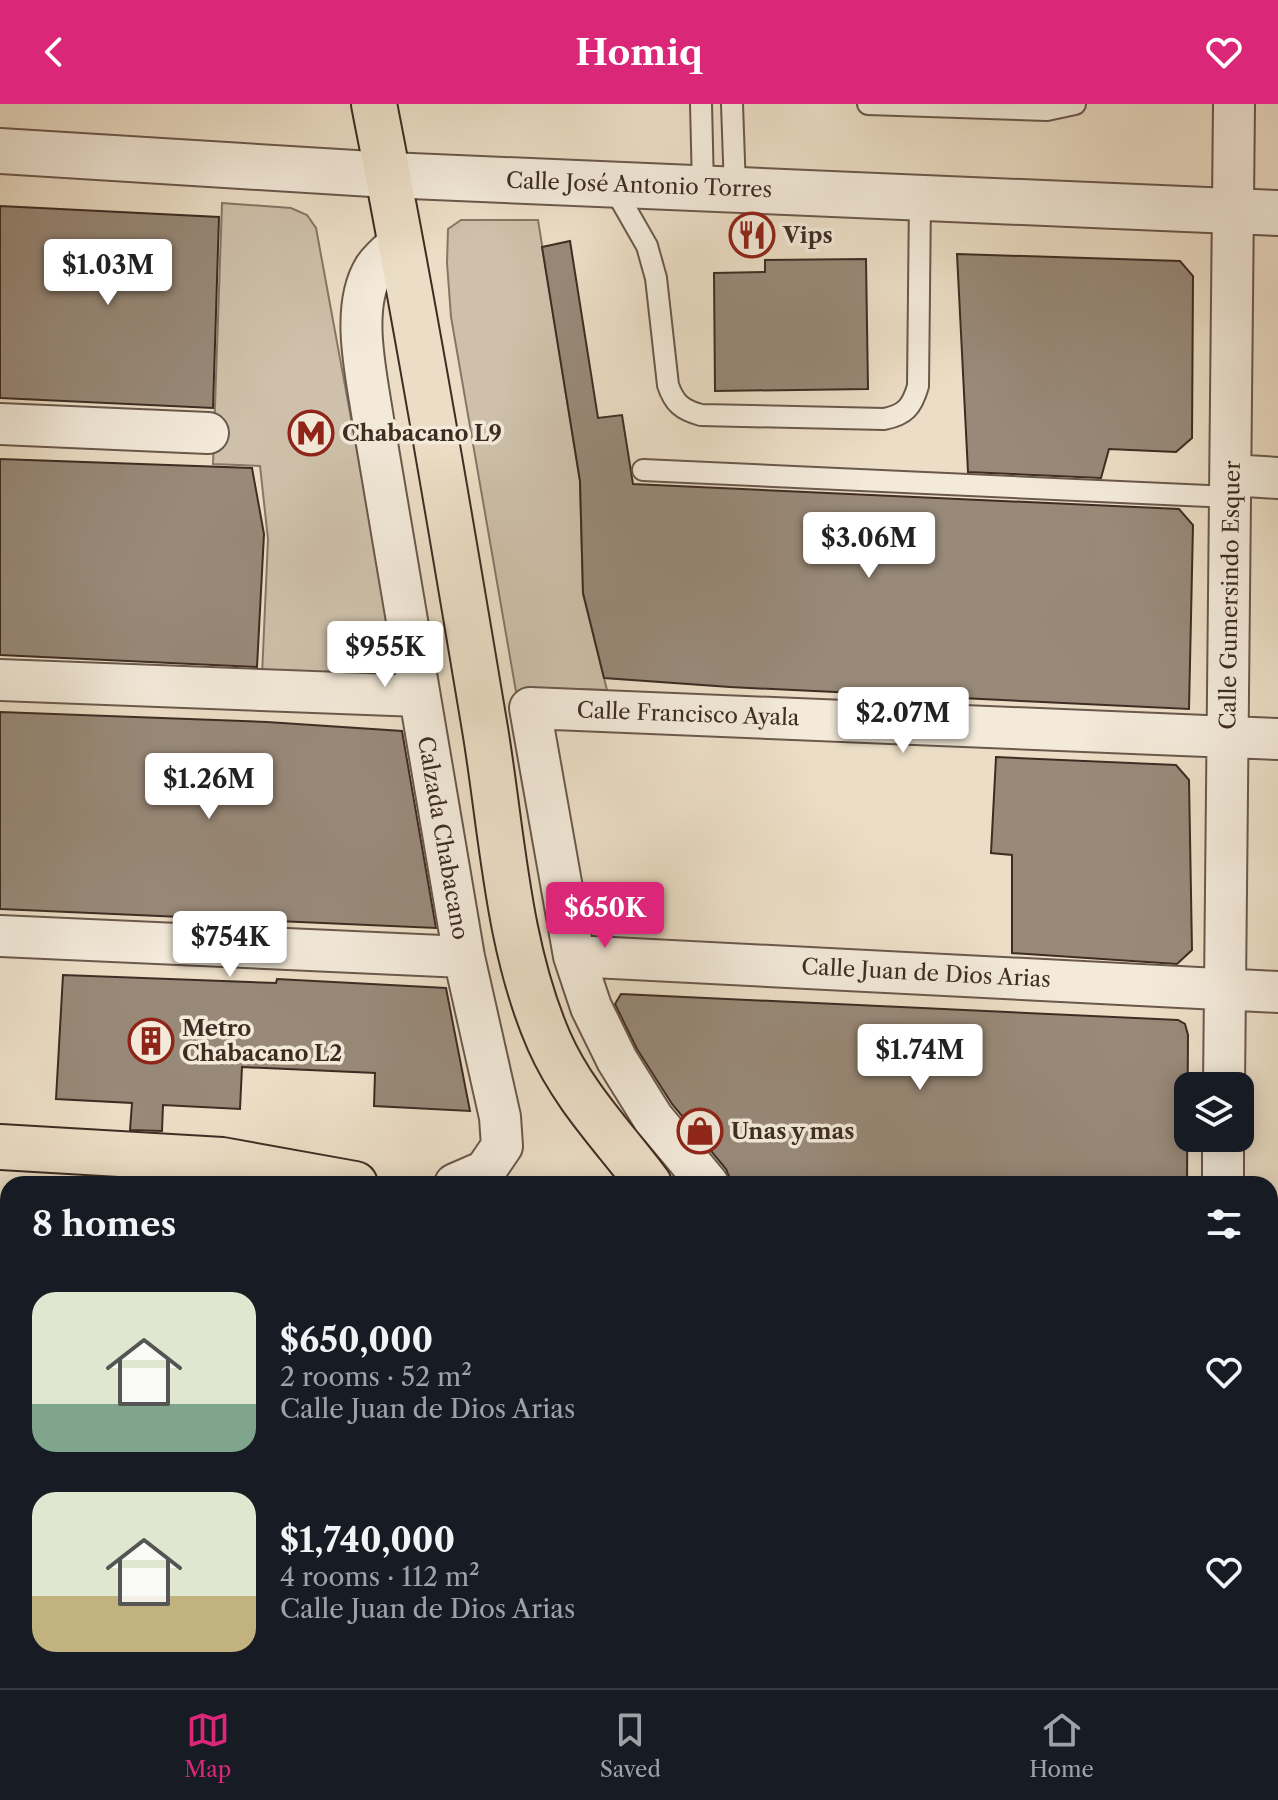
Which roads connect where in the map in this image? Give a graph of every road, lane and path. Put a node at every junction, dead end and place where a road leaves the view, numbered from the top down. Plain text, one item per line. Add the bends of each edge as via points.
1 (374, 104) edge
2 (701, 104) edge
3 (732, 104) edge
4 (868, 104) edge
5 (1075, 104) edge
6 (1234, 104) edge
7 (1047, 107) edge
8 (0, 151) edge
9 (388, 175) junction
10 (611, 183) junction
11 (719, 188) junction
12 (920, 198) junction
13 (1233, 212) junction
14 (1278, 213) edge
15 (401, 242) junction
16 (0, 424) edge
17 (208, 433) dead end
18 (643, 470) dead end
19 (1278, 478) edge
20 (1231, 486) junction
21 (0, 680) edge
22 (419, 696) junction
23 (1229, 737) junction
24 (1278, 739) edge
25 (0, 936) edge
26 (574, 956) junction
27 (464, 957) junction
28 (1226, 990) junction
29 (1278, 992) edge
30 (1224, 1072) edge
31 (0, 1147) edge
32 (1223, 1152) edge
33 (311, 1176) edge
34 (473, 1176) edge
35 (643, 1176) edge
36 (701, 1176) edge
37 (1223, 1176) edge

1 - 9 main road
2 - 11 lane
3 - 11 lane
4 - 7 lane
5 - 7 lane
6 - 13 street, Calle Gumersindo Esquer
8 - 9 street, Calle José Antonio Torres
9 - 10 street, Calle José Antonio Torres
9 - 15 main road
10 - 11 street, Calle José Antonio Torres
10 - 12 lane via 647,246 673,400 685,411 701,415 884,419 901,415 914,403
11 - 12 street, Calle José Antonio Torres
12 - 13 street, Calle José Antonio Torres
13 - 14 street, Calle José Antonio Torres
13 - 20 street, Calle Gumersindo Esquer
15 - 22 street, Calzada Chabacano via 374,269 362,302 363,341
15 - 35 main road via 507,881 529,985 549,1041 578,1096
16 - 17 street
18 - 20 lane
19 - 20 street
20 - 23 street, Calle Gumersindo Esquer
21 - 22 street
22 - 27 street, Calzada Chabacano
23 - 24 street, Calle Francisco Ayala
23 - 26 street, Calle Francisco Ayala via 530,708
23 - 28 street, Calle Gumersindo Esquer
25 - 27 street
26 - 28 street, Calle Juan de Dios Arias
26 - 36 street via 617,1060 653,1118
27 - 34 street, Calzada Chabacano via 502,1146 485,1171
28 - 29 street, Calle Juan de Dios Arias
28 - 30 street, Calle Gumersindo Esquer
31 - 33 main road via 222,1160
32 - 37 street

